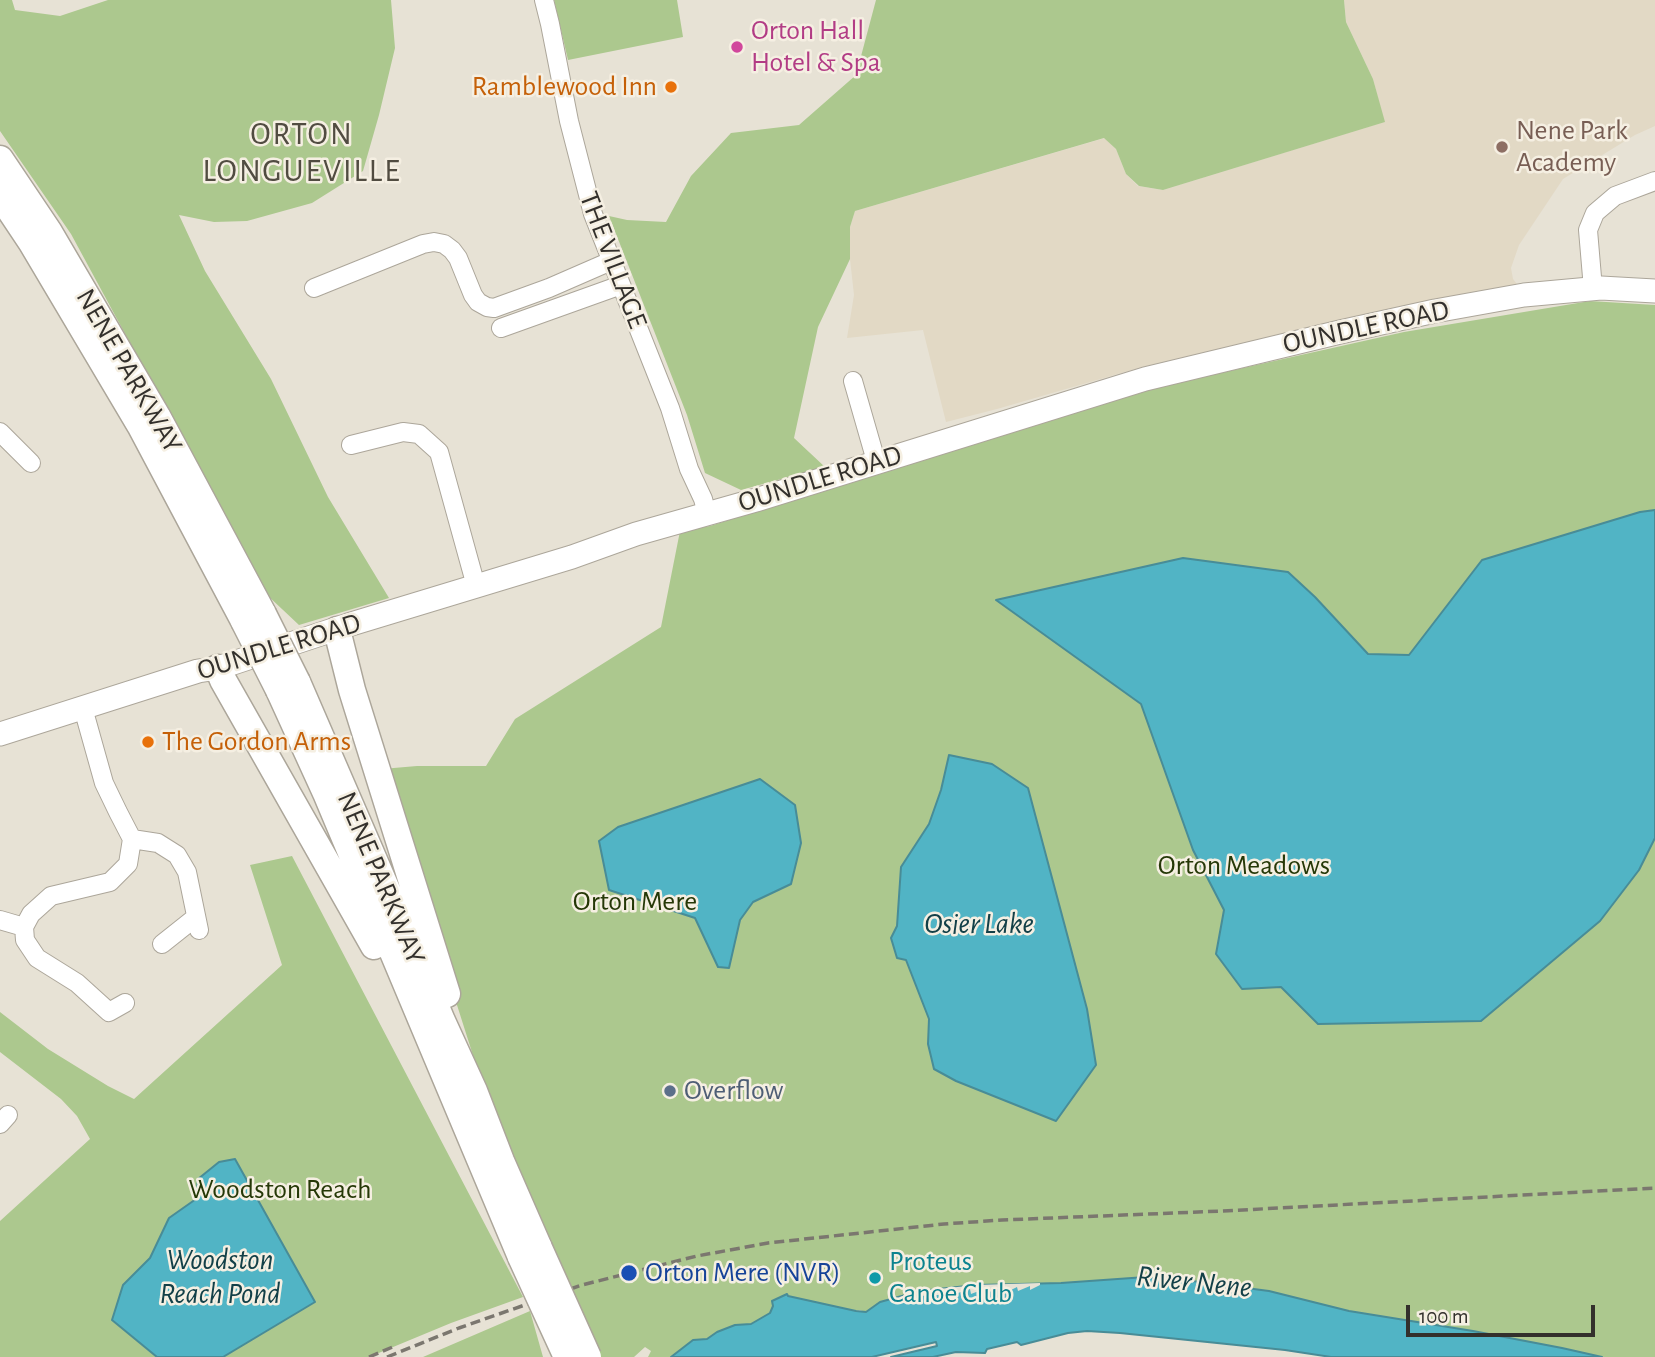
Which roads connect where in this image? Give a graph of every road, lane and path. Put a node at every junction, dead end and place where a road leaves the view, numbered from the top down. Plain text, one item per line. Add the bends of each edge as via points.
1 (544, 0) edge
2 (0, 159) edge
3 (1655, 181) edge
4 (0, 195) edge
5 (611, 261) junction
6 (621, 285) junction
7 (314, 288) dead end
8 (1593, 289) junction
9 (1655, 291) edge
10 (500, 328) dead end
11 (853, 380) dead end
12 (0, 432) edge
13 (351, 445) dead end
14 (876, 461) junction
15 (31, 463) dead end
16 (707, 514) junction
17 (476, 586) junction
18 (254, 617) junction
19 (337, 631) junction
20 (218, 668) junction
21 (83, 708) junction
22 (0, 734) edge
23 (132, 839) junction
24 (0, 920) edge
25 (24, 927) junction
26 (162, 944) dead end
27 (125, 1003) dead end
28 (463, 1092) junction
29 (530, 1252) junction
30 (567, 1357) edge
31 (588, 1357) edge

1 - 5 street, THE VILLAGE via 582,176
2 - 18 highway, NENE PARKWAY via 49,232 157,416
3 - 8 street via 1615,196 1595,213 1588,230
4 - 18 highway, NENE PARKWAY
5 - 6 street, THE VILLAGE
5 - 7 street via 494,308 478,302 452,250 434,242
6 - 10 street
6 - 16 street, THE VILLAGE
8 - 9 main road, OUNDLE ROAD
8 - 14 main road, OUNDLE ROAD via 1524,295 1435,311 1210,362
11 - 14 street
12 - 15 street
13 - 17 street via 403,432 419,434 439,452
14 - 16 main road, OUNDLE ROAD
16 - 17 main road, OUNDLE ROAD
17 - 19 main road, OUNDLE ROAD
18 - 28 highway, NENE PARKWAY, bridge via 390,897 442,1021
19 - 20 main road, OUNDLE ROAD
19 - 28 highway via 465,1053
20 - 21 main road, OUNDLE ROAD
20 - 28 highway via 370,939
21 - 22 main road, OUNDLE ROAD
21 - 23 street via 104,783
23 - 25 street via 128,864 110,882 51,896
23 - 26 street via 158,843 177,855 187,872 198,923
24 - 25 street
25 - 27 street via 25,940 37,958 77,983 109,1012
28 - 29 highway, NENE PARKWAY
29 - 30 highway, NENE PARKWAY, bridge
29 - 31 highway, NENE PARKWAY, bridge

